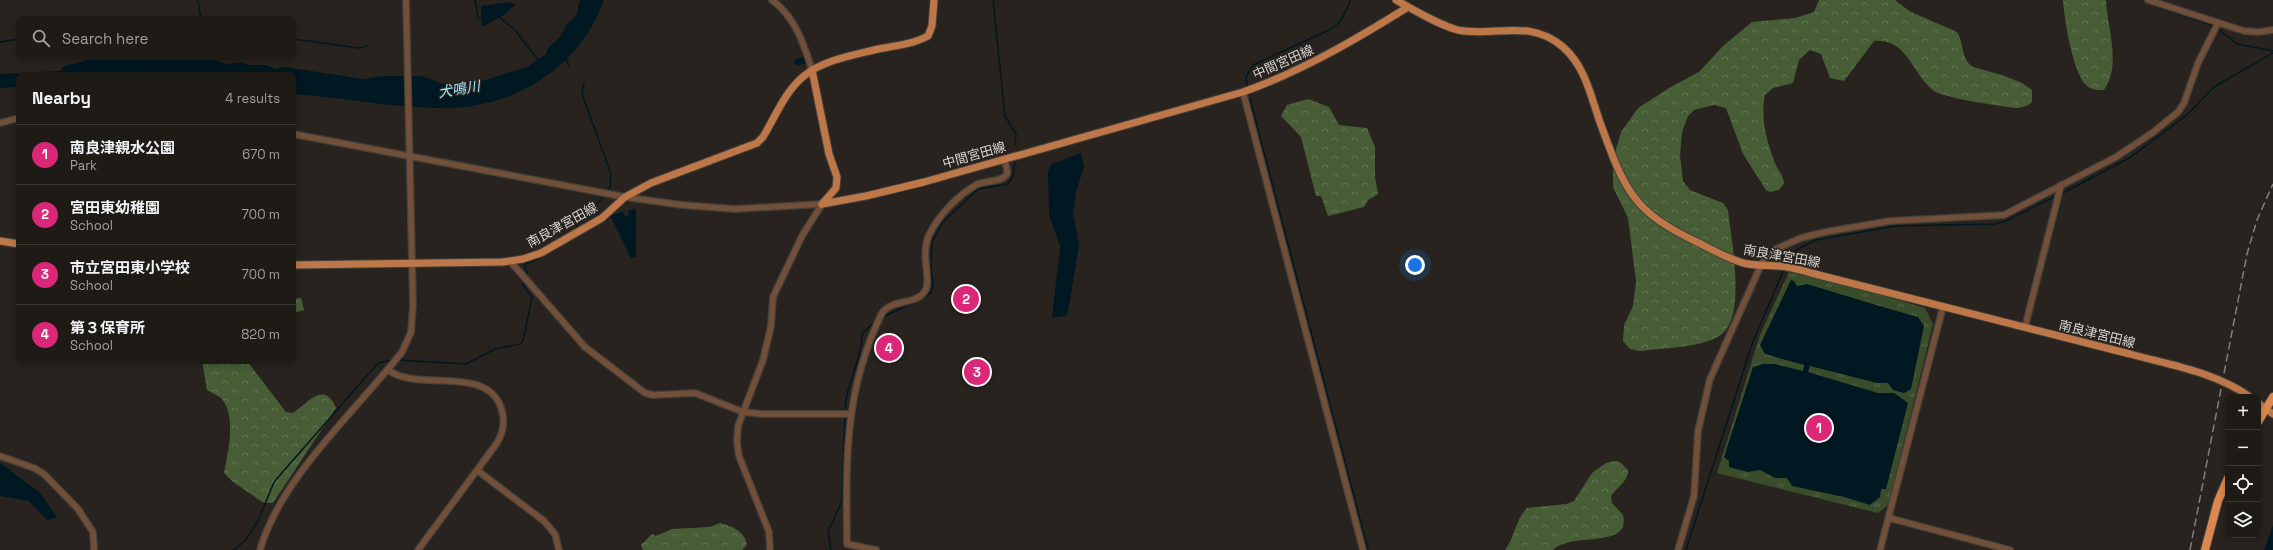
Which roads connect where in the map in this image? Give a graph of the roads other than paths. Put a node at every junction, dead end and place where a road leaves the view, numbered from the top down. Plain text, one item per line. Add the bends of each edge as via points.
1 (406, 0) edge
2 (772, 0) edge
3 (934, 0) edge
4 (1396, 0) edge
5 (2150, 0) edge
6 (1408, 7) junction
7 (2218, 23) junction
8 (2273, 30) edge
9 (812, 70) junction
10 (1243, 92) junction
11 (16, 119) edge
12 (0, 123) edge
13 (296, 135) edge
14 (408, 156) junction
15 (1004, 159) junction
16 (2061, 185) junction
17 (625, 197) junction
18 (822, 204) junction
19 (0, 241) edge
20 (16, 244) edge
21 (510, 261) junction
22 (412, 264) junction
23 (296, 265) edge
24 (1761, 265) junction
25 (1942, 307) junction
26 (2025, 328) junction
27 (388, 370) junction
28 (2245, 394) edge
29 (2273, 397) edge
30 (2265, 408) edge
31 (743, 412) junction
32 (847, 414) junction
33 (0, 456) edge
34 (478, 471) junction
35 (2225, 485) edge
36 (1889, 518) junction
37 (94, 550) edge
38 (260, 550) edge
39 (418, 550) edge
40 (559, 550) edge
41 (770, 550) edge
42 (876, 550) edge
43 (1363, 550) edge
44 (1678, 550) edge
45 (1880, 550) edge
46 (2010, 550) edge
47 (2205, 550) edge

1 - 14 street
2 - 9 street via 792,21 805,46
3 - 9 main road via 932,26 928,36 824,64
4 - 6 main road, 南良津宮田線
5 - 7 street
6 - 10 main road, 中間宮田線 via 1324,58
6 - 24 main road, 南良津宮田線 via 1464,31 1532,31 1546,35 1563,47 1576,62 1587,83 1608,145 1625,185 1636,202 1666,227 1743,263
7 - 8 street via 2250,32
7 - 16 street via 2198,63 2184,103 2172,118 2119,155
9 - 17 main road, 南良津宮田線 via 794,86 758,143 651,183
9 - 18 main road via 836,177 836,188
10 - 15 main road, 中間宮田線
10 - 43 street
11 - 12 street
13 - 14 street
14 - 17 street
14 - 22 street
15 - 18 main road, 中間宮田線 via 897,189
15 - 32 street via 1007,169 1005,175 971,188 933,226 925,249 927,284 924,291 913,300 890,305 882,314 864,359
16 - 24 street via 2004,215 1890,221 1811,234 1776,249
16 - 26 street
17 - 18 street via 735,209
17 - 21 main road, 南良津宮田線 via 602,218 541,252 522,260
18 - 31 street via 802,236 773,297 771,326 763,360
19 - 20 main road
21 - 22 main road, 南良津宮田線
21 - 31 street via 584,347 645,393 695,393
22 - 23 main road, 南良津宮田線
22 - 27 street via 411,332 402,352
24 - 25 main road, 南良津宮田線 via 1790,268
24 - 44 street via 1710,379 1698,431 1694,496
25 - 26 main road, 南良津宮田線
25 - 36 street
26 - 28 main road, 南良津宮田線, bridge via 2207,375
27 - 34 street via 406,379 472,383 485,388 496,398 504,421 501,437
27 - 38 street via 300,473 271,519
29 - 30 highway
31 - 32 street
31 - 41 street via 737,434 739,456 769,532
32 - 42 street via 846,544
33 - 37 street via 44,474 78,509 93,532
34 - 39 street
34 - 40 street via 544,521 555,534
35 - 47 highway
36 - 45 street
36 - 46 street

